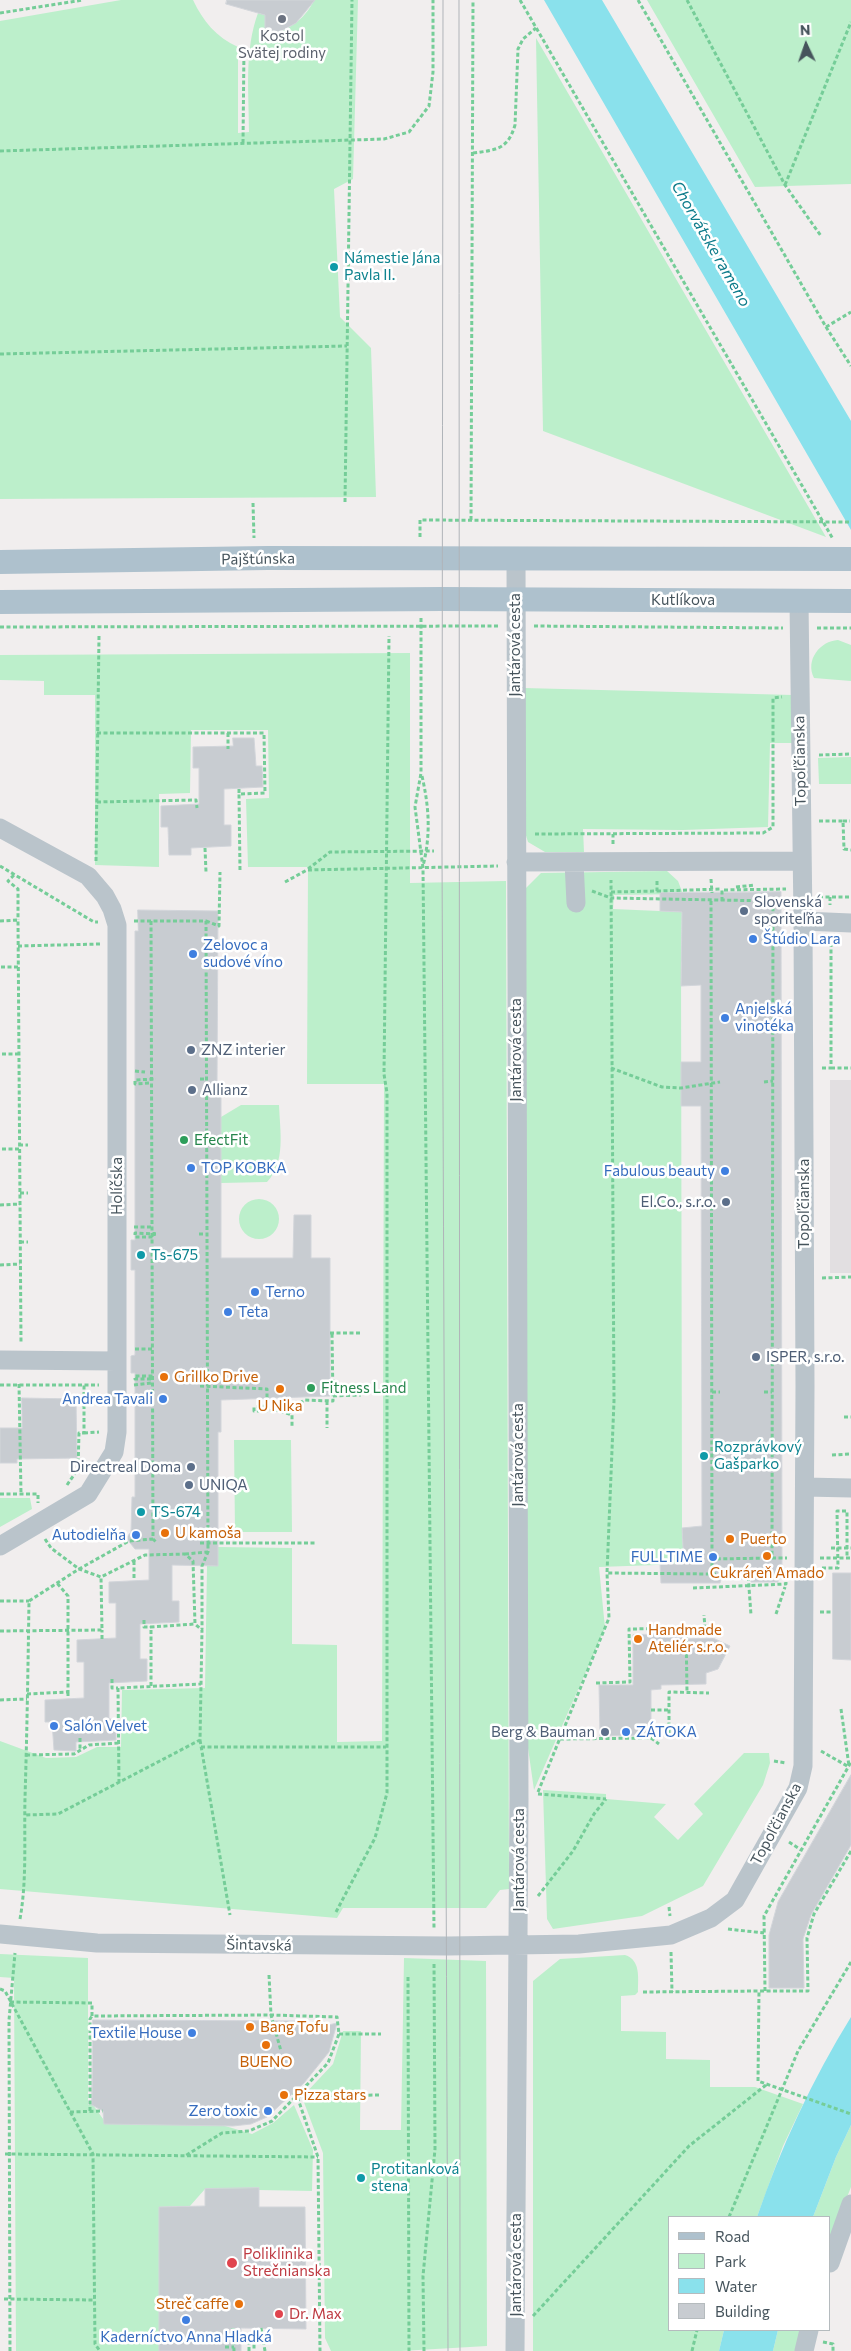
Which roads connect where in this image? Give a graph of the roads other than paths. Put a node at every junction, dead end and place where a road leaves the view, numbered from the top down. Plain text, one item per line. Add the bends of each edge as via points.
1 (840, 554) edge
2 (516, 558) junction
3 (0, 562) edge
4 (515, 599) junction
5 (799, 601) junction
6 (851, 601) edge
7 (0, 602) edge
8 (0, 828) edge
9 (802, 861) junction
10 (516, 862) junction
11 (574, 862) junction
12 (576, 903) dead end
13 (803, 921) junction
14 (851, 923) edge
15 (117, 1355) junction
16 (0, 1360) edge
17 (805, 1487) junction
18 (851, 1488) edge
19 (0, 1546) edge
20 (0, 1934) edge
21 (518, 1946) junction
22 (851, 2204) edge
23 (831, 2260) edge
24 (810, 2331) edge
25 (515, 2351) edge
26 (804, 2351) edge

1 - 2 main road
2 - 3 main road, Pajštúnska
2 - 4 street, Jantárová cesta
4 - 5 main road, Kutlíkova
4 - 7 main road
4 - 10 street, Jantárová cesta
5 - 6 main road, Kutlíkova
5 - 9 street, Topoľčianska
8 - 15 street, Holíčska via 88,876 112,909 117,925
9 - 11 street
9 - 13 street, Topoľčianska
10 - 11 street
10 - 21 street, Jantárová cesta
11 - 12 street
13 - 14 street
13 - 17 street, Topoľčianska
15 - 16 street
15 - 19 street, Holíčska via 114,1452 88,1494
17 - 18 street
17 - 21 street, Topoľčianska via 810,1613 802,1777 734,1900 711,1918 671,1935
20 - 21 street, Šintavská via 96,1943
21 - 25 street, Jantárová cesta
22 - 23 street
24 - 26 street

